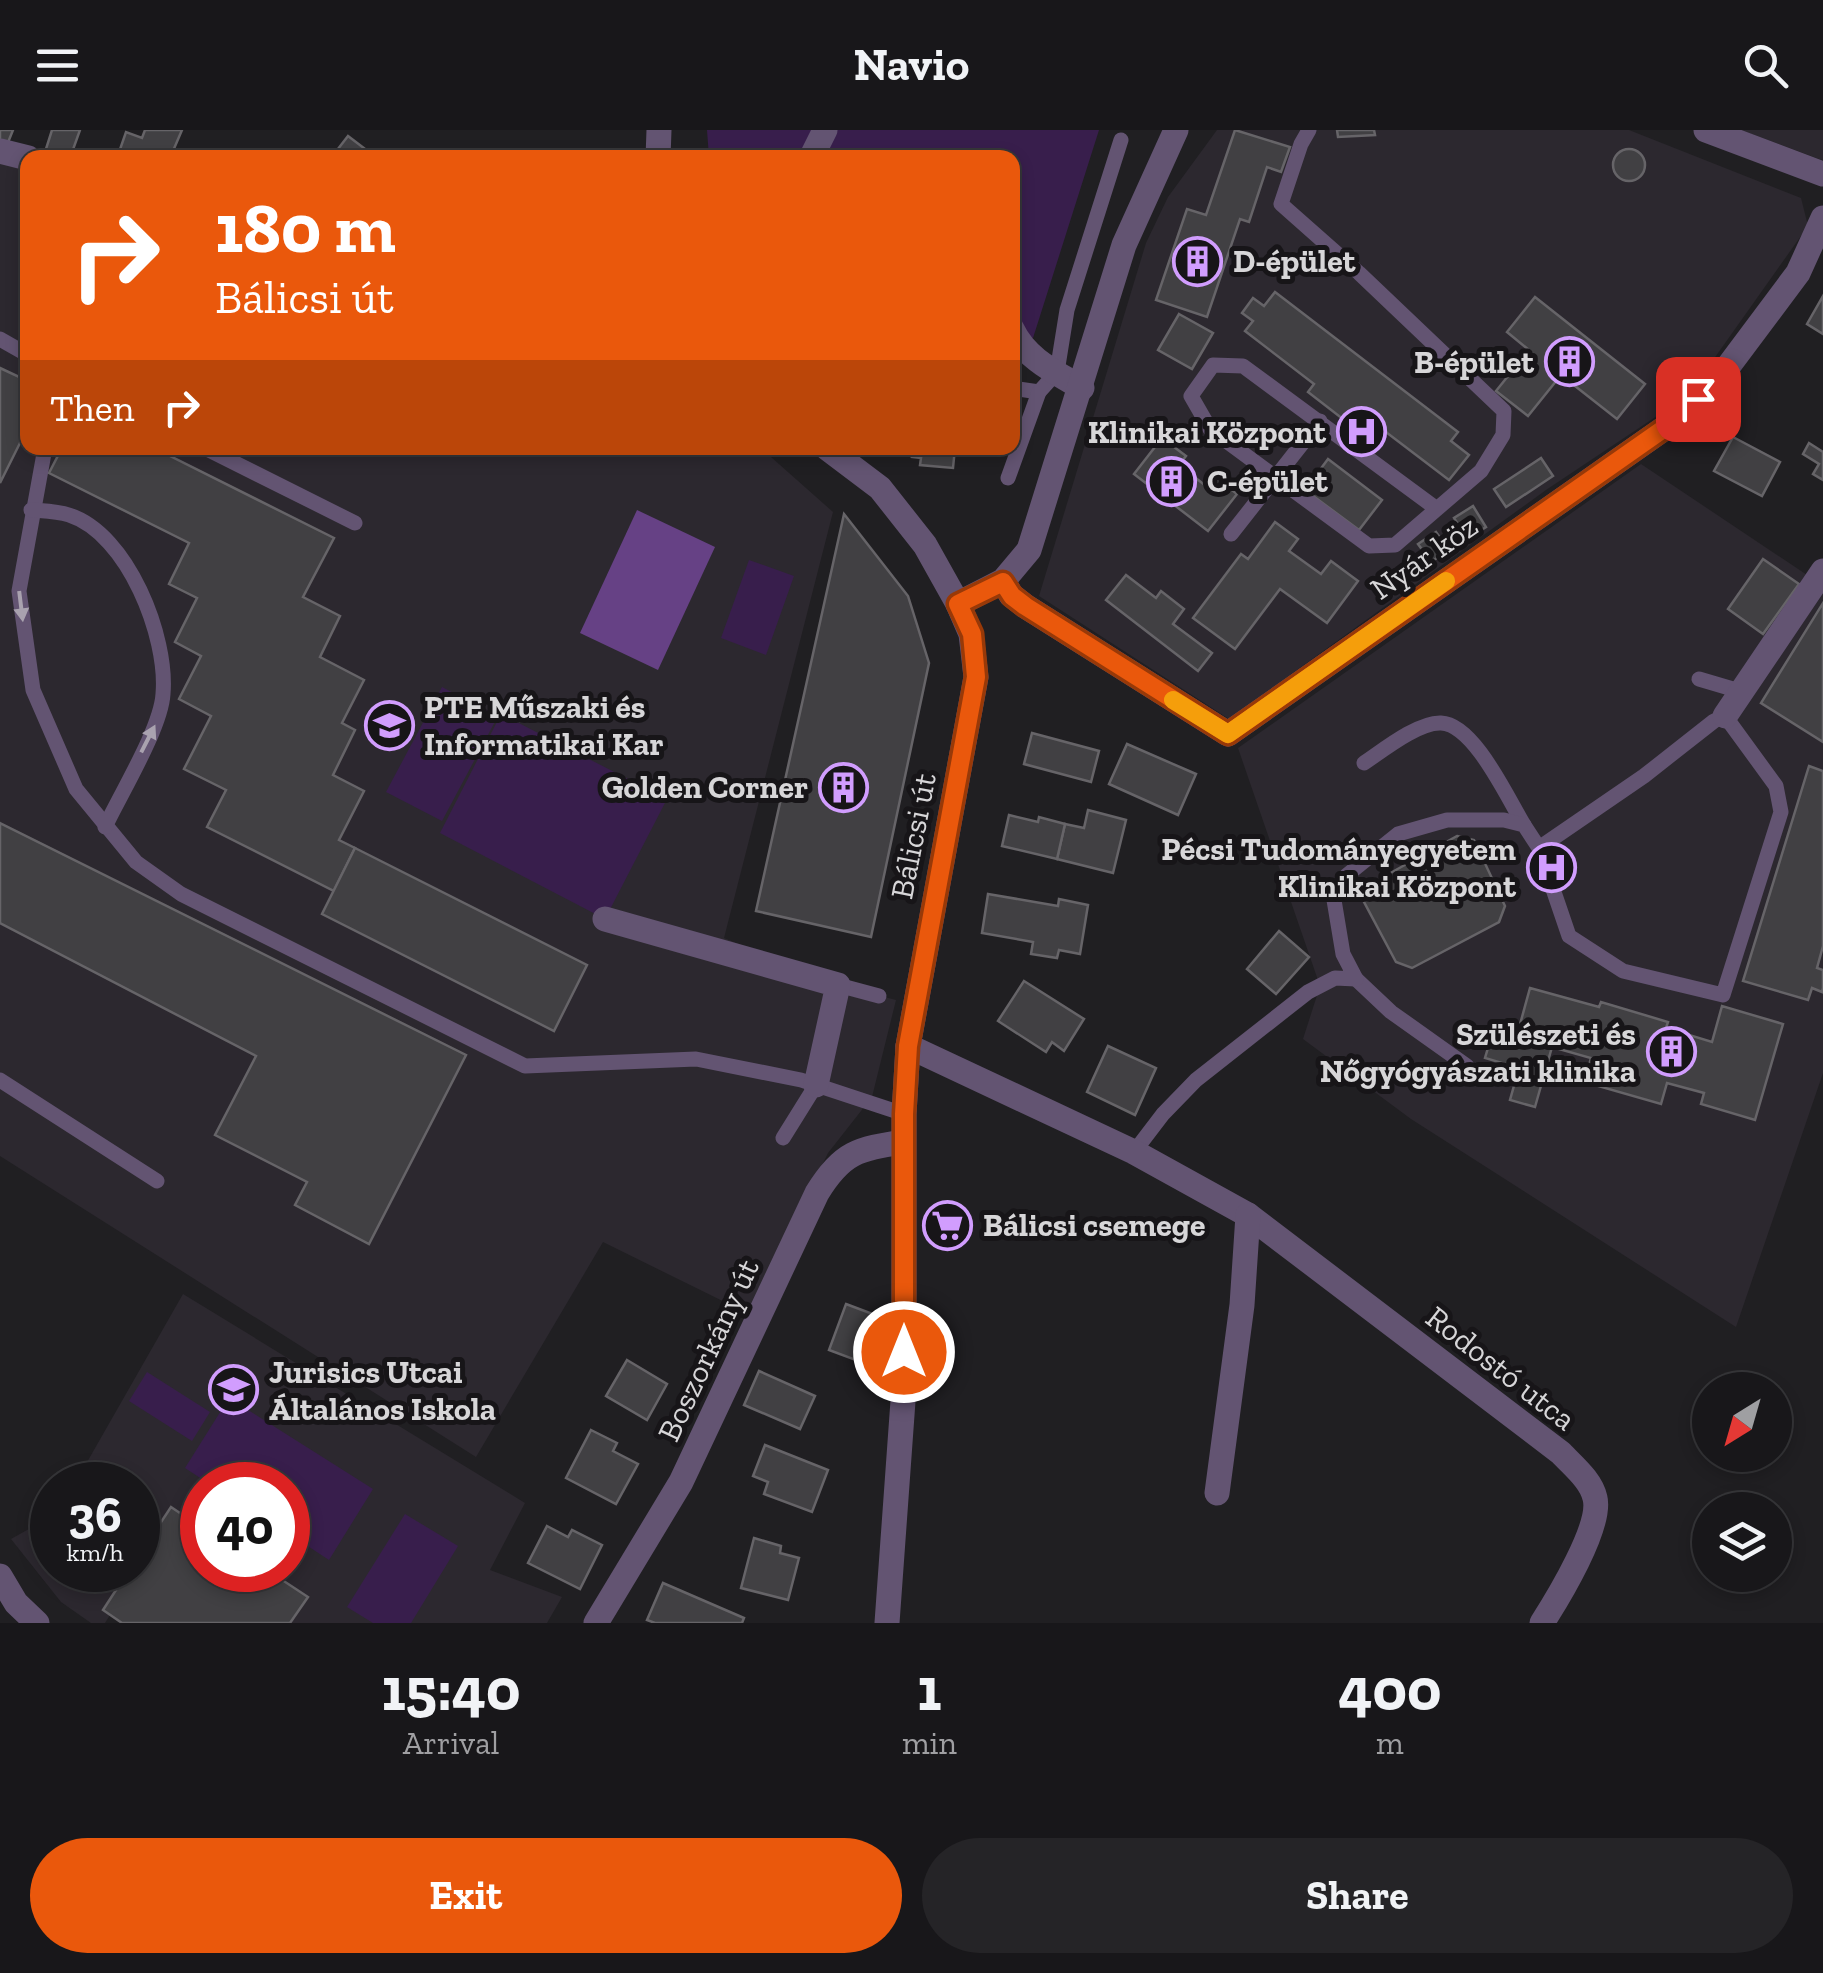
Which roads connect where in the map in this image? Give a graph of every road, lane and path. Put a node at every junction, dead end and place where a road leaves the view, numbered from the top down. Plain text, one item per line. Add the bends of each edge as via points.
1 (1176, 130) edge
2 (1309, 130) edge
3 (1706, 130) edge
4 (1121, 140) dead end
5 (1823, 174) edge
6 (1821, 227) edge
7 (1020, 345) edge
8 (1048, 382) junction
9 (1020, 387) edge
10 (1082, 388) junction
11 (1320, 421) junction
12 (1020, 449) edge
13 (43, 455) edge
14 (219, 455) edge
15 (837, 455) edge
16 (1018, 455) edge
17 (1008, 478) dead end
18 (1276, 478) junction
19 (1437, 508) junction
20 (31, 510) junction
21 (354, 524) dead end
22 (1231, 534) dead end
23 (1823, 571) edge
24 (1003, 582) junction
25 (958, 604) junction
26 (1699, 679) dead end
27 (1742, 692) junction
28 (1725, 716) junction
29 (1364, 763) dead end
30 (1524, 825) junction
31 (105, 827) junction
32 (1538, 848) junction
33 (606, 918) dead end
34 (1356, 978) junction
35 (838, 985) junction
36 (879, 996) dead end
37 (908, 1046) junction
38 (1466, 1066) dead end
39 (0, 1080) edge
40 (816, 1085) junction
41 (904, 1114) junction
42 (783, 1138) dead end
43 (903, 1142) junction
44 (1134, 1152) junction
45 (156, 1181) dead end
46 (1248, 1215) junction
47 (1217, 1493) dead end
48 (0, 1576) edge
49 (37, 1623) edge
50 (596, 1623) edge
51 (887, 1623) edge
52 (1542, 1623) edge

1 - 10 street via 1124,245
2 - 19 lane via 1281,204 1504,411 1503,435 1481,471
3 - 5 street
4 - 8 lane
6 - 24 street, Nyár köz via 1798,273 1718,380 1679,418 1228,734 1025,606
7 - 8 street
8 - 9 lane
8 - 10 street
8 - 12 lane
10 - 24 street via 1029,550
11 - 18 lane
11 - 18 lane via 1243,366 1213,364 1190,396 1210,428
11 - 19 lane
13 - 20 lane
14 - 21 lane
15 - 25 street, Bálicsi út via 880,488
16 - 17 lane
18 - 19 lane via 1370,546 1395,545
18 - 22 lane
20 -> 31 lane via 18,591 32,690 76,789
31 -> 20 lane via 156,726 164,694 156,631 134,573 100,533 70,515
23 - 27 street
24 - 25 street
25 - 37 street, Bálicsi út via 972,634 976,677
26 - 27 lane
27 - 28 street
28 - 32 lane
28 - 32 lane via 1776,786 1781,812 1722,995 1623,970 1569,936
29 - 30 lane via 1440,722 1474,744
30 - 32 lane
30 - 34 lane via 1448,820 1414,829 1347,874 1334,900 1343,954
31 - 40 lane via 136,862 181,894 525,1066 696,1059
33 - 35 street
34 - 38 lane
34 - 44 lane via 1322,985 1196,1080
35 - 36 lane
35 - 40 street
37 - 41 street, Bálicsi út
37 - 44 street, Rodostó utca
39 - 45 lane
40 - 41 lane
40 - 42 lane
41 - 43 street, Bálicsi út
43 - 50 street, Boszorkány út via 853,1152 833,1167 681,1482
43 - 51 street, Bálicsi út via 904,1386
44 - 46 street, Rodostó utca
46 - 47 street
46 - 52 street, Rodostó utca via 1561,1453 1587,1480 1596,1500 1591,1528
48 - 49 street

